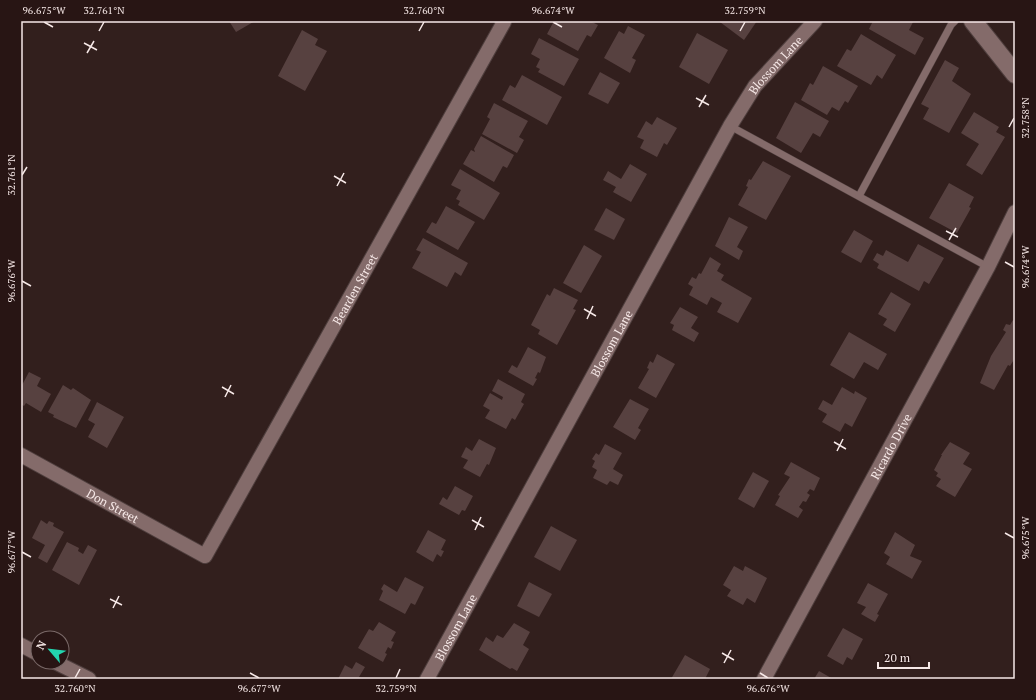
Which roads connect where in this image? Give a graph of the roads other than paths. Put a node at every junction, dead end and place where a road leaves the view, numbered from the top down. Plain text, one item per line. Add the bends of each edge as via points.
1 (815, 21) edge
2 (955, 21) edge
3 (973, 21) edge
4 (503, 22) edge
5 (1015, 74) edge
6 (730, 126) junction
7 (859, 196) junction
8 (1015, 212) edge
9 (988, 267) junction
10 (21, 455) edge
11 (205, 556) joint
12 (21, 645) edge
13 (30, 650) edge
14 (70, 670) edge
15 (89, 679) edge
16 (427, 679) edge
17 (764, 679) edge

1 - 6 street, Blossom Lane via 755,86
2 - 7 lane
3 - 5 street
4 - 11 street, Bearden Street
6 - 7 lane
6 - 16 street, Blossom Lane
7 - 9 lane
8 - 9 street, Ricardo Drive
9 - 17 street, Ricardo Drive
10 - 11 street, Don Street
12 - 13 street
14 - 15 street

